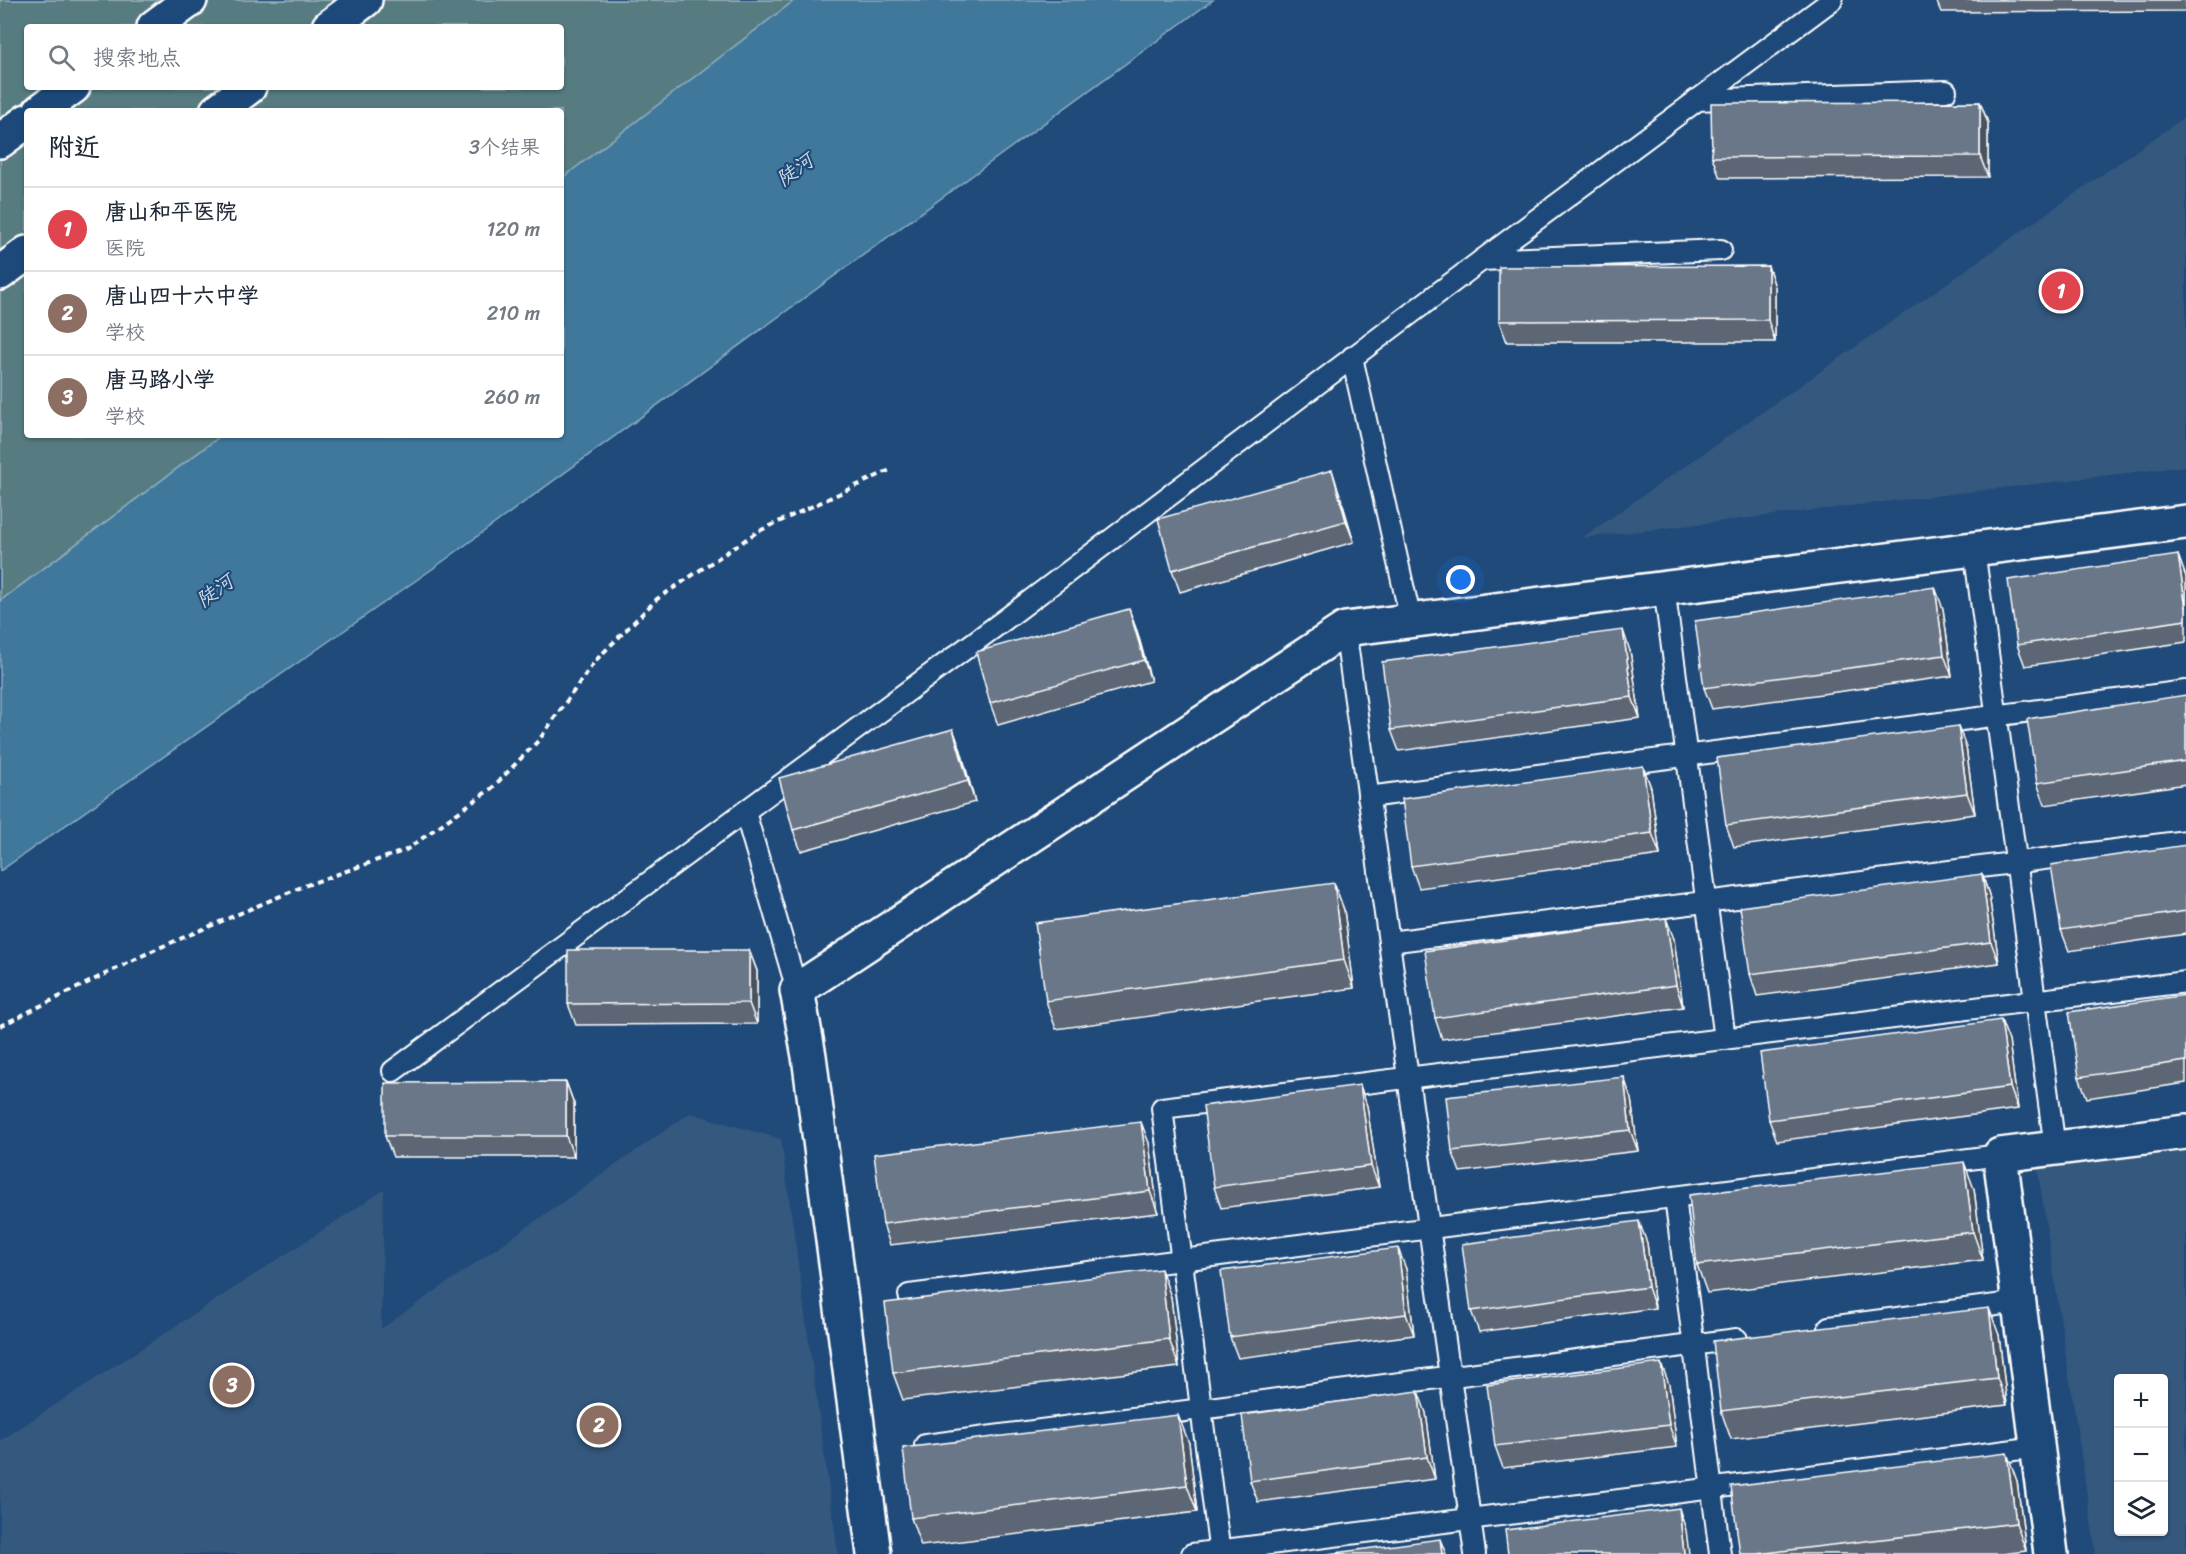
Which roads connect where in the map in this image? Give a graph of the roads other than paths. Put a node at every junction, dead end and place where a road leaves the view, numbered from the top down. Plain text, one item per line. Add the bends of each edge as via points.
1 (190, 0) edge
2 (365, 0) edge
3 (1832, 0) edge
4 (158, 24) edge
5 (333, 24) edge
6 (69, 90) edge
7 (245, 90) edge
8 (1946, 91) dead end
9 (1696, 100) junction
10 (44, 108) edge
11 (221, 108) edge
12 (24, 123) edge
13 (0, 141) edge
14 (1721, 250) dead end
15 (24, 255) edge
16 (1482, 260) junction
17 (0, 273) edge
18 (1352, 357) junction
19 (2186, 522) edge
20 (1974, 549) junction
21 (1664, 588) junction
22 (1411, 621) junction
23 (1345, 629) junction
24 (2186, 691) edge
25 (1997, 716) junction
26 (1686, 756) junction
27 (1368, 796) junction
28 (745, 812) junction
29 (2186, 841) edge
30 (2016, 862) junction
31 (1706, 902) junction
32 (1389, 942) junction
33 (2186, 982) edge
34 (797, 990) junction
35 (2035, 1000) junction
36 (1725, 1039) junction
37 (393, 1071) dead end
38 (1408, 1077) junction
39 (2186, 1132) edge
40 (2055, 1148) junction
41 (2000, 1155) junction
42 (1675, 1197) junction
43 (1429, 1228) junction
44 (1182, 1260) junction
45 (909, 1295) dead end
46 (2019, 1302) junction
47 (1810, 1329) edge
48 (1752, 1337) edge
49 (1694, 1345) junction
50 (1450, 1377) junction
51 (1201, 1408) junction
52 (925, 1445) edge
53 (2038, 1447) junction
54 (1712, 1489) junction
55 (1470, 1519) junction
56 (1220, 1552) edge
57 (874, 1554) edge
58 (1192, 1554) edge
59 (1475, 1554) edge
60 (1720, 1554) edge
61 (2051, 1554) edge

1 - 4 street
2 - 5 street
3 - 9 lane
6 - 10 street
7 - 11 street
8 - 9 lane
9 - 16 lane
12 - 13 street
14 - 16 lane
15 - 17 street
16 - 18 lane
18 - 22 lane
18 - 28 lane
19 - 20 street
20 - 21 street
20 - 25 lane
21 - 22 street
21 - 26 lane
22 - 23 street
23 - 27 lane
23 - 34 street
24 - 25 lane
25 - 26 lane
25 - 30 lane
26 - 27 lane
26 - 31 lane
27 - 32 lane
28 - 34 lane
28 - 37 lane
29 - 30 lane
30 - 31 lane
30 - 35 lane
31 - 32 lane
31 - 36 lane
32 - 38 lane
33 - 35 lane
34 - 57 street
35 - 36 lane
35 - 40 lane
36 - 38 lane
38 - 43 lane
38 - 44 lane via 1162,1108
39 - 40 street
40 - 41 street
41 - 42 lane
41 - 46 street
42 - 43 lane
42 - 49 lane
43 - 44 lane
43 - 50 lane
44 - 45 lane
44 - 51 lane
46 - 47 lane
46 - 53 street
48 - 49 lane
49 - 50 lane
49 - 54 lane
50 - 51 lane
50 - 55 lane
51 - 52 lane
51 - 56 lane
53 - 54 lane
53 - 61 street
54 - 55 lane
54 - 60 lane
55 - 56 lane
55 - 59 lane
56 - 58 lane

